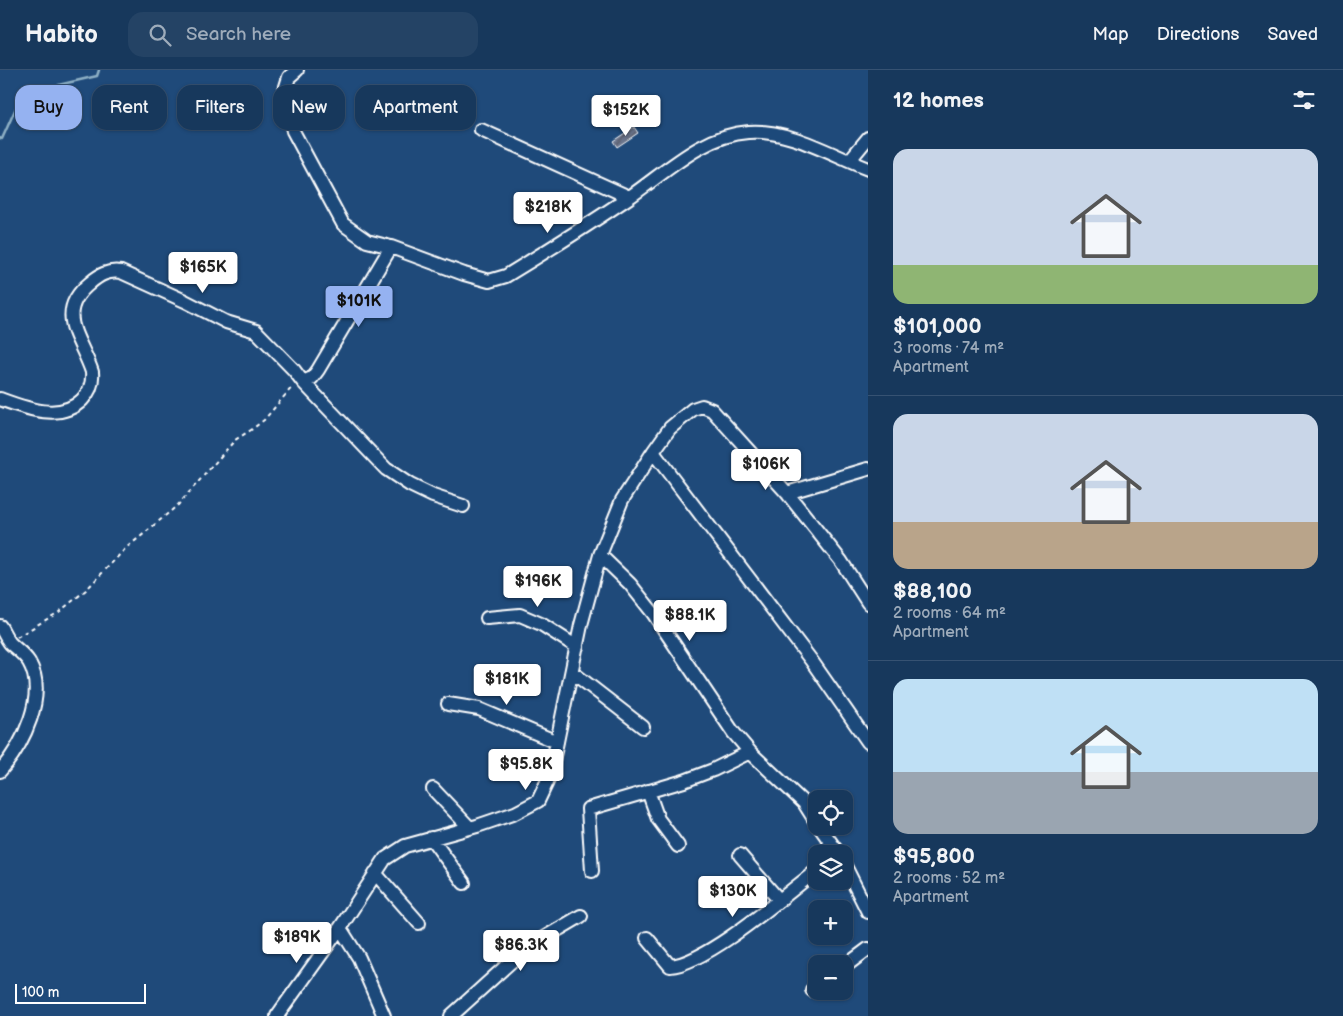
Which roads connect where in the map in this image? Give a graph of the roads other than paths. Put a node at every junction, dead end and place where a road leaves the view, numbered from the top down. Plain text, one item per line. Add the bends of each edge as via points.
1 (297, 70) edge
2 (481, 130) dead end
3 (868, 138) edge
4 (848, 161) junction
5 (868, 168) edge
6 (629, 197) junction
7 (391, 247) junction
8 (303, 382) junction
9 (0, 399) edge
10 (653, 452) junction
11 (868, 469) edge
12 (787, 493) junction
13 (463, 506) dead end
14 (600, 555) junction
15 (868, 603) edge
16 (486, 618) dead end
17 (0, 626) edge
18 (4, 646) edge
19 (577, 647) junction
20 (572, 672) junction
21 (448, 704) dead end
22 (643, 727) dead end
23 (557, 742) junction
24 (868, 742) edge
25 (750, 752) junction
26 (0, 771) edge
27 (433, 789) dead end
28 (648, 791) junction
29 (808, 809) edge
30 (470, 828) junction
31 (431, 838) junction
32 (678, 846) dead end
33 (740, 854) dead end
34 (592, 871) dead end
35 (375, 873) junction
36 (808, 877) edge
37 (853, 882) edge
38 (464, 884) dead end
39 (779, 900) junction
40 (868, 912) edge
41 (581, 916) dead end
42 (419, 923) dead end
43 (340, 928) junction
44 (647, 938) dead end
45 (868, 949) edge
46 (853, 960) edge
47 (277, 1016) edge
48 (384, 1016) edge
49 (451, 1016) edge

1 - 7 street via 289,77 284,93 293,131 344,224 367,241
2 - 6 street
3 - 4 street
4 - 5 street
4 - 6 street via 794,138 751,132 728,135 701,147
6 - 7 street via 506,276 489,281
7 - 8 street via 318,370
8 - 9 street via 256,330 226,322 113,270 84,288 71,309 71,322 92,372 93,380 85,397 60,412
8 - 13 street via 386,469 410,485
10 - 12 street via 670,428 693,409 702,406 712,410
10 - 14 street via 622,500
10 - 24 street via 811,660
11 - 12 street
12 - 15 street via 842,561
14 - 19 street
14 - 25 street via 630,584 654,614 733,732
16 - 19 street via 520,615
17 - 18 street
18 - 26 street via 20,651 28,661 35,676 36,692 34,708 17,747
19 - 20 street
20 - 22 street
20 - 23 street
21 - 23 street via 480,709
23 - 30 street via 547,782 538,800 515,813
25 - 28 street via 691,778
25 - 29 street
27 - 30 street
28 - 32 street via 658,819
28 - 34 street via 588,809
30 - 31 street
31 - 35 street via 405,846 385,859
31 - 38 street
33 - 39 street
35 - 42 street
35 - 43 street
36 - 39 street
37 - 40 street
39 - 44 street via 723,942 680,965 670,966
41 - 49 street via 526,949
43 - 47 street
43 - 48 street via 359,958
45 - 46 street

